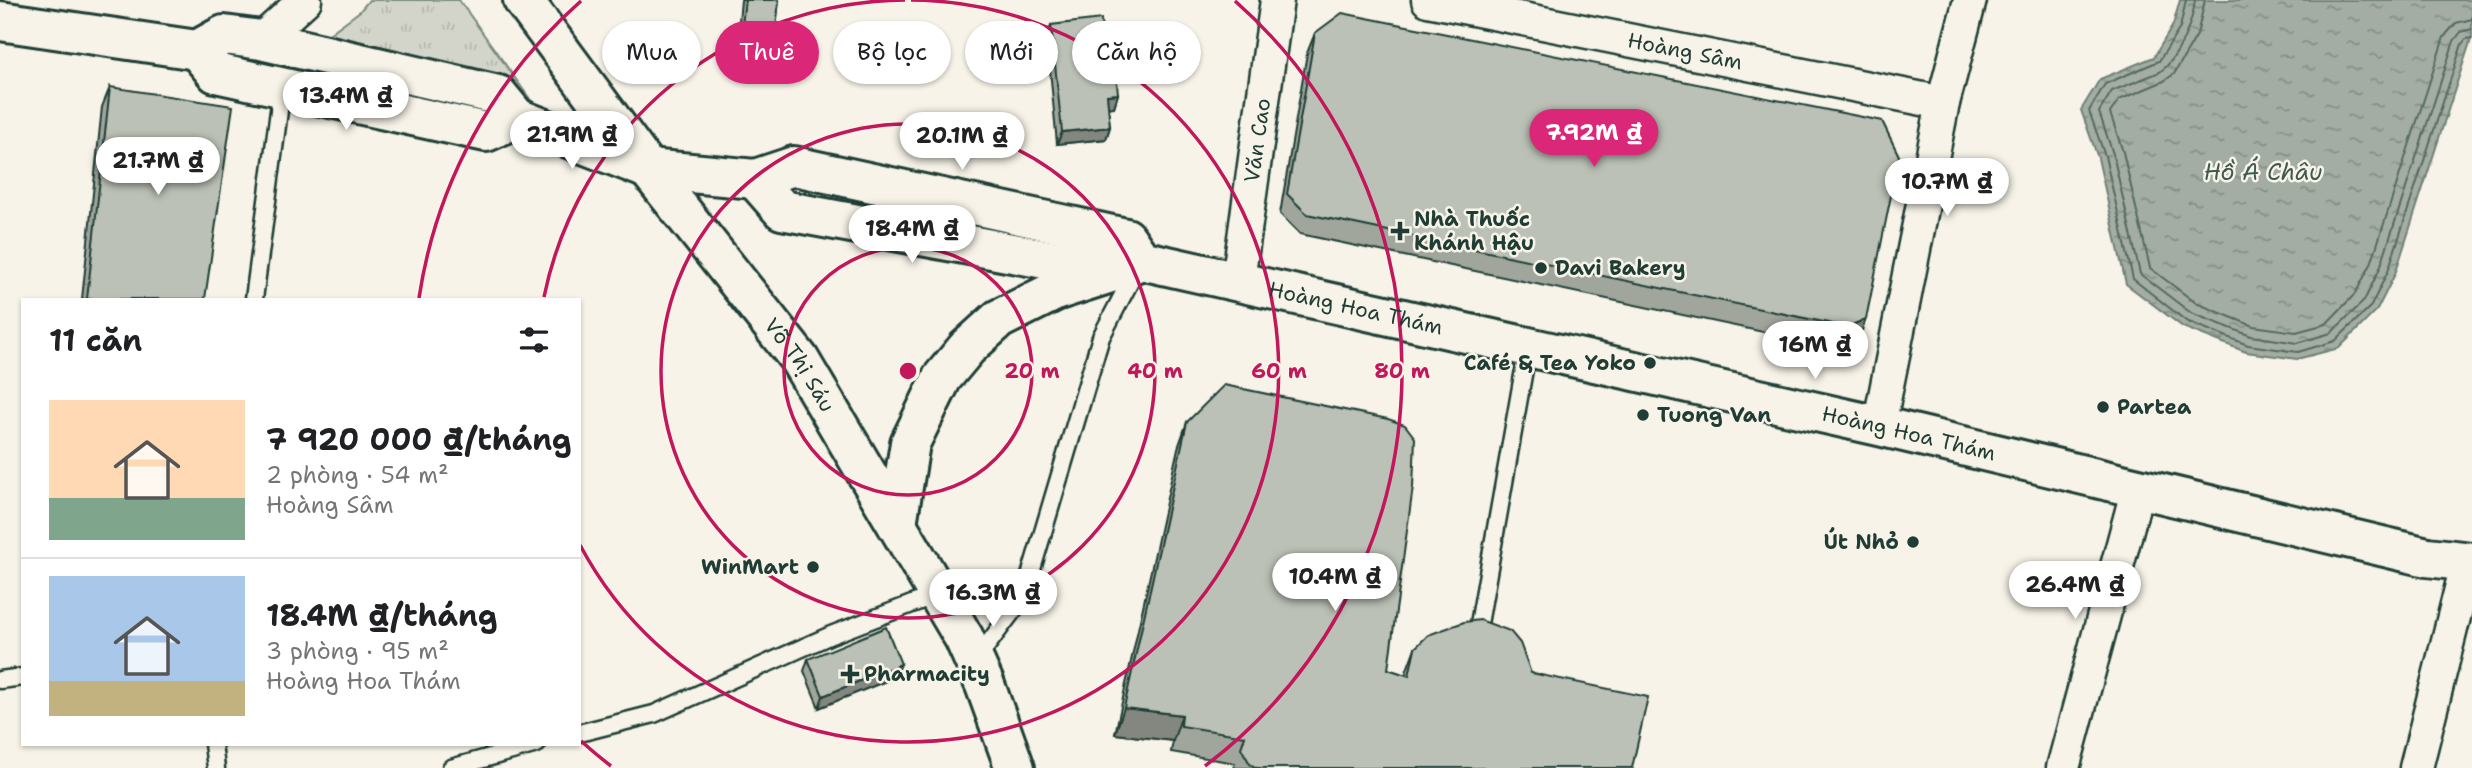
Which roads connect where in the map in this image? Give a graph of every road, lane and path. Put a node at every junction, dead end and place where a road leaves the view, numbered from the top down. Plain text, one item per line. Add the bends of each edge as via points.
1 (305, 0) edge
2 (523, 0) edge
3 (1277, 0) edge
4 (1428, 0) edge
5 (1970, 0) edge
6 (0, 21) edge
7 (261, 40) junction
8 (197, 50) junction
9 (282, 88) junction
10 (1942, 103) junction
11 (517, 118) junction
12 (648, 169) junction
13 (1128, 266) junction
14 (1238, 281) junction
15 (254, 298) edge
16 (1528, 347) junction
17 (1879, 426) junction
18 (2138, 488) junction
19 (897, 524) junction
20 (2470, 561) edge
21 (938, 594) junction
22 (1473, 659) edge
23 (975, 662) junction
24 (21, 677) edge
25 (0, 680) edge
26 (581, 732) edge
27 (213, 746) edge
28 (530, 746) edge
29 (216, 768) edge
30 (451, 768) edge
31 (1015, 768) edge
32 (2063, 768) edge
33 (2416, 768) edge

1 - 7 street
2 - 12 main road, Võ Thị Sáu
3 - 14 street, Văn Cao
4 - 10 street, Hoàng Sâm
5 - 10 street
6 - 8 main road
7 - 8 main road via 224,35
7 - 11 main road via 498,95
8 - 9 main road via 216,74
9 - 11 main road via 486,132
9 - 15 lane
10 - 17 street
11 - 12 main road
12 - 13 main road via 755,178 794,166 1125,238
12 - 19 main road, Võ Thị Sáu via 799,359
13 - 14 main road, Hoàng Hoa Thám
13 - 19 main road via 1055,291 999,319 967,348 942,378 910,443
13 - 23 lane via 1101,337 1024,596
14 - 16 main road, Hoàng Hoa Thám
16 - 17 main road, Hoàng Hoa Thám
16 - 22 lane
17 - 18 main road, Hoàng Hoa Thám
18 - 20 main road, Hoàng Hoa Thám via 2427,556
18 - 32 street
19 - 21 main road, Võ Thị Sáu
20 - 33 street
21 - 23 main road, Võ Thị Sáu
21 - 26 lane via 831,635 654,714
23 - 31 main road, Võ Thị Sáu
24 - 25 lane
27 - 29 lane
28 - 30 lane

